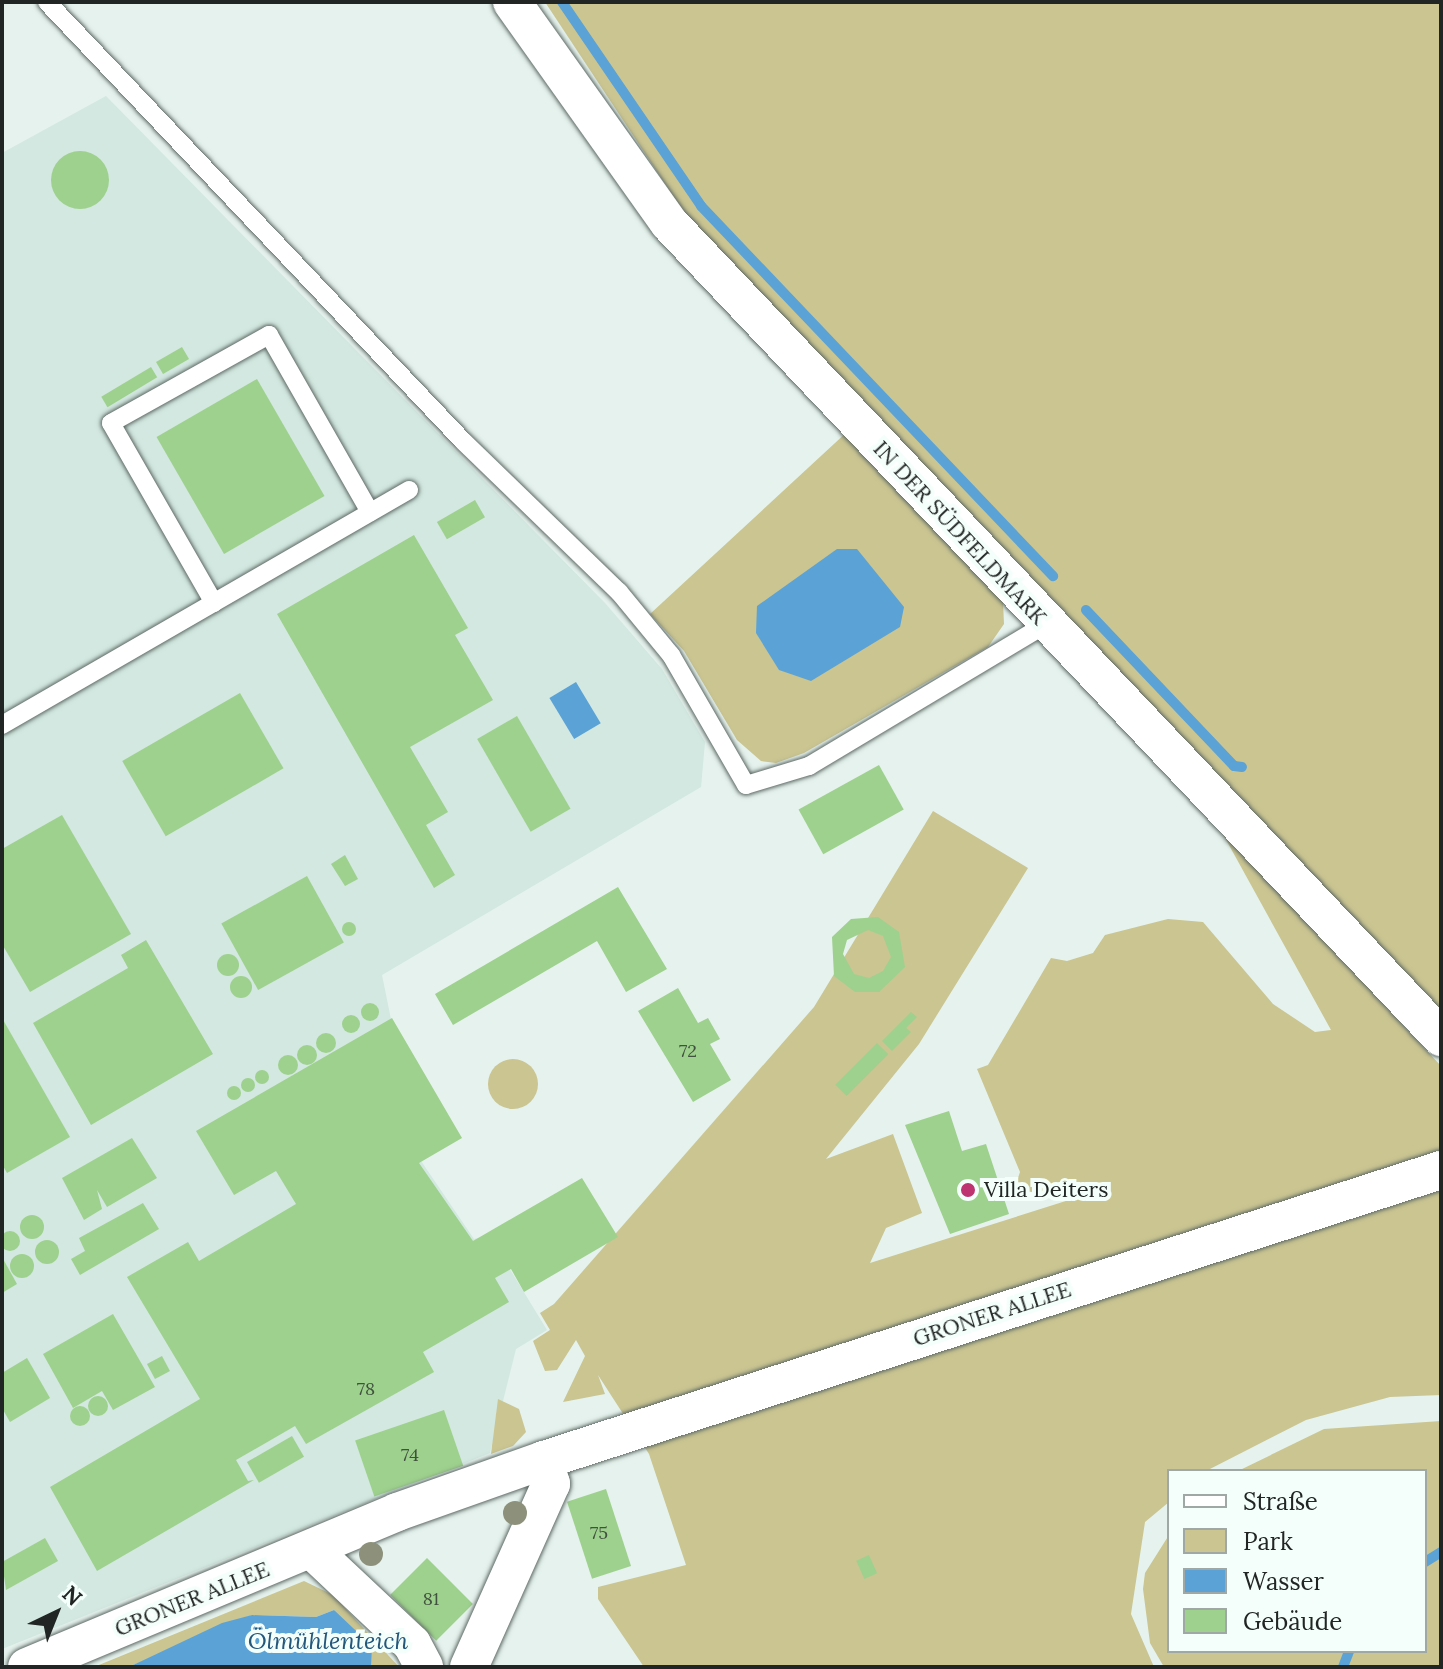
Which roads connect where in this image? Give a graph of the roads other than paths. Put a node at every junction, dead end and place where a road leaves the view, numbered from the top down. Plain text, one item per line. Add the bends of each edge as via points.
1 (47, 2) edge
2 (512, 2) edge
3 (409, 490) dead end
4 (370, 512) junction
5 (214, 603) junction
6 (1045, 625) junction
7 (2, 725) edge
8 (1441, 1037) edge
9 (1441, 1170) edge
10 (544, 1460) junction
11 (312, 1550) junction
12 (27, 1667) edge
13 (424, 1667) edge
14 (469, 1667) edge

1 - 6 lane via 464,442 619,592 671,655 746,785 809,766
2 - 6 street, IN DER SÜDFELDMARK via 669,223
3 - 4 lane
4 - 5 lane
4 - 5 lane via 269,335 111,423
5 - 7 lane
6 - 8 street, IN DER SÜDFELDMARK
9 - 10 street, GRONER ALLEE
10 - 11 street, GRONER ALLEE
10 - 14 street via 551,1484
11 - 12 street, GRONER ALLEE
11 - 13 street via 412,1644

